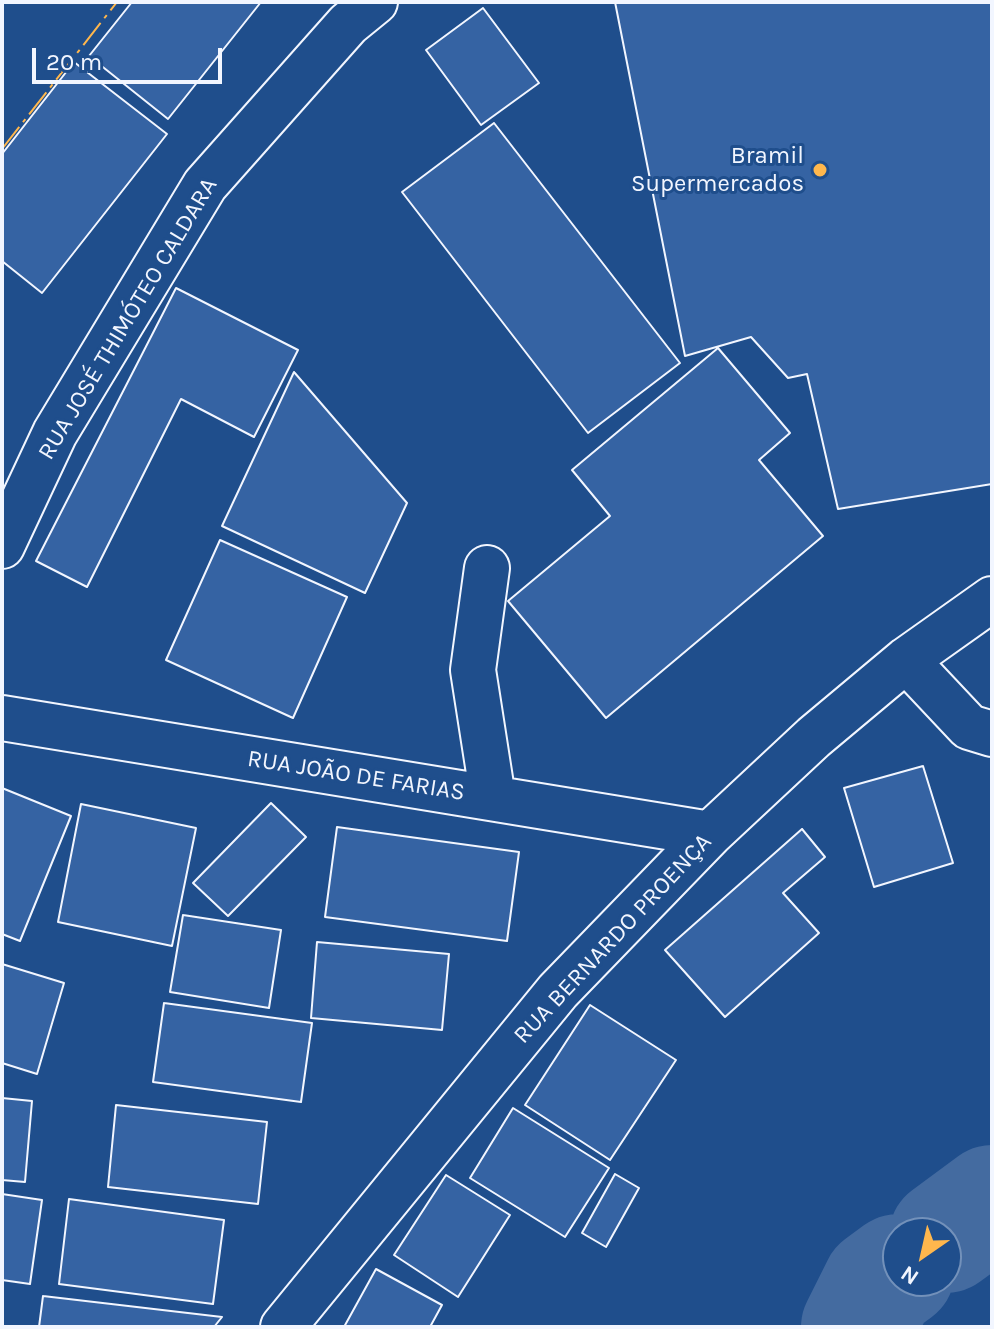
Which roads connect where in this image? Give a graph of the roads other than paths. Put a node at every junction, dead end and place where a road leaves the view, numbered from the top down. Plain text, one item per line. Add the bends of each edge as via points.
1 (375, 2) edge
2 (2, 546) edge
3 (487, 568) dead end
4 (992, 599) edge
5 (906, 660) junction
6 (2, 718) edge
7 (992, 734) edge
8 (493, 798) junction
9 (710, 834) junction
10 (283, 1327) edge

1 - 2 street, RUA JOSÉ THIMÓTEO CALDARA via 348,24 205,185 55,433
3 - 8 street via 473,670
4 - 5 street, RUA BERNARDO PROENÇA
5 - 7 street via 969,727
5 - 9 street, RUA BERNARDO PROENÇA
6 - 8 street, RUA JOÃO DE FARIAS
8 - 9 street, RUA JOÃO DE FARIAS
9 - 10 street, RUA BERNARDO PROENÇA via 558,991

